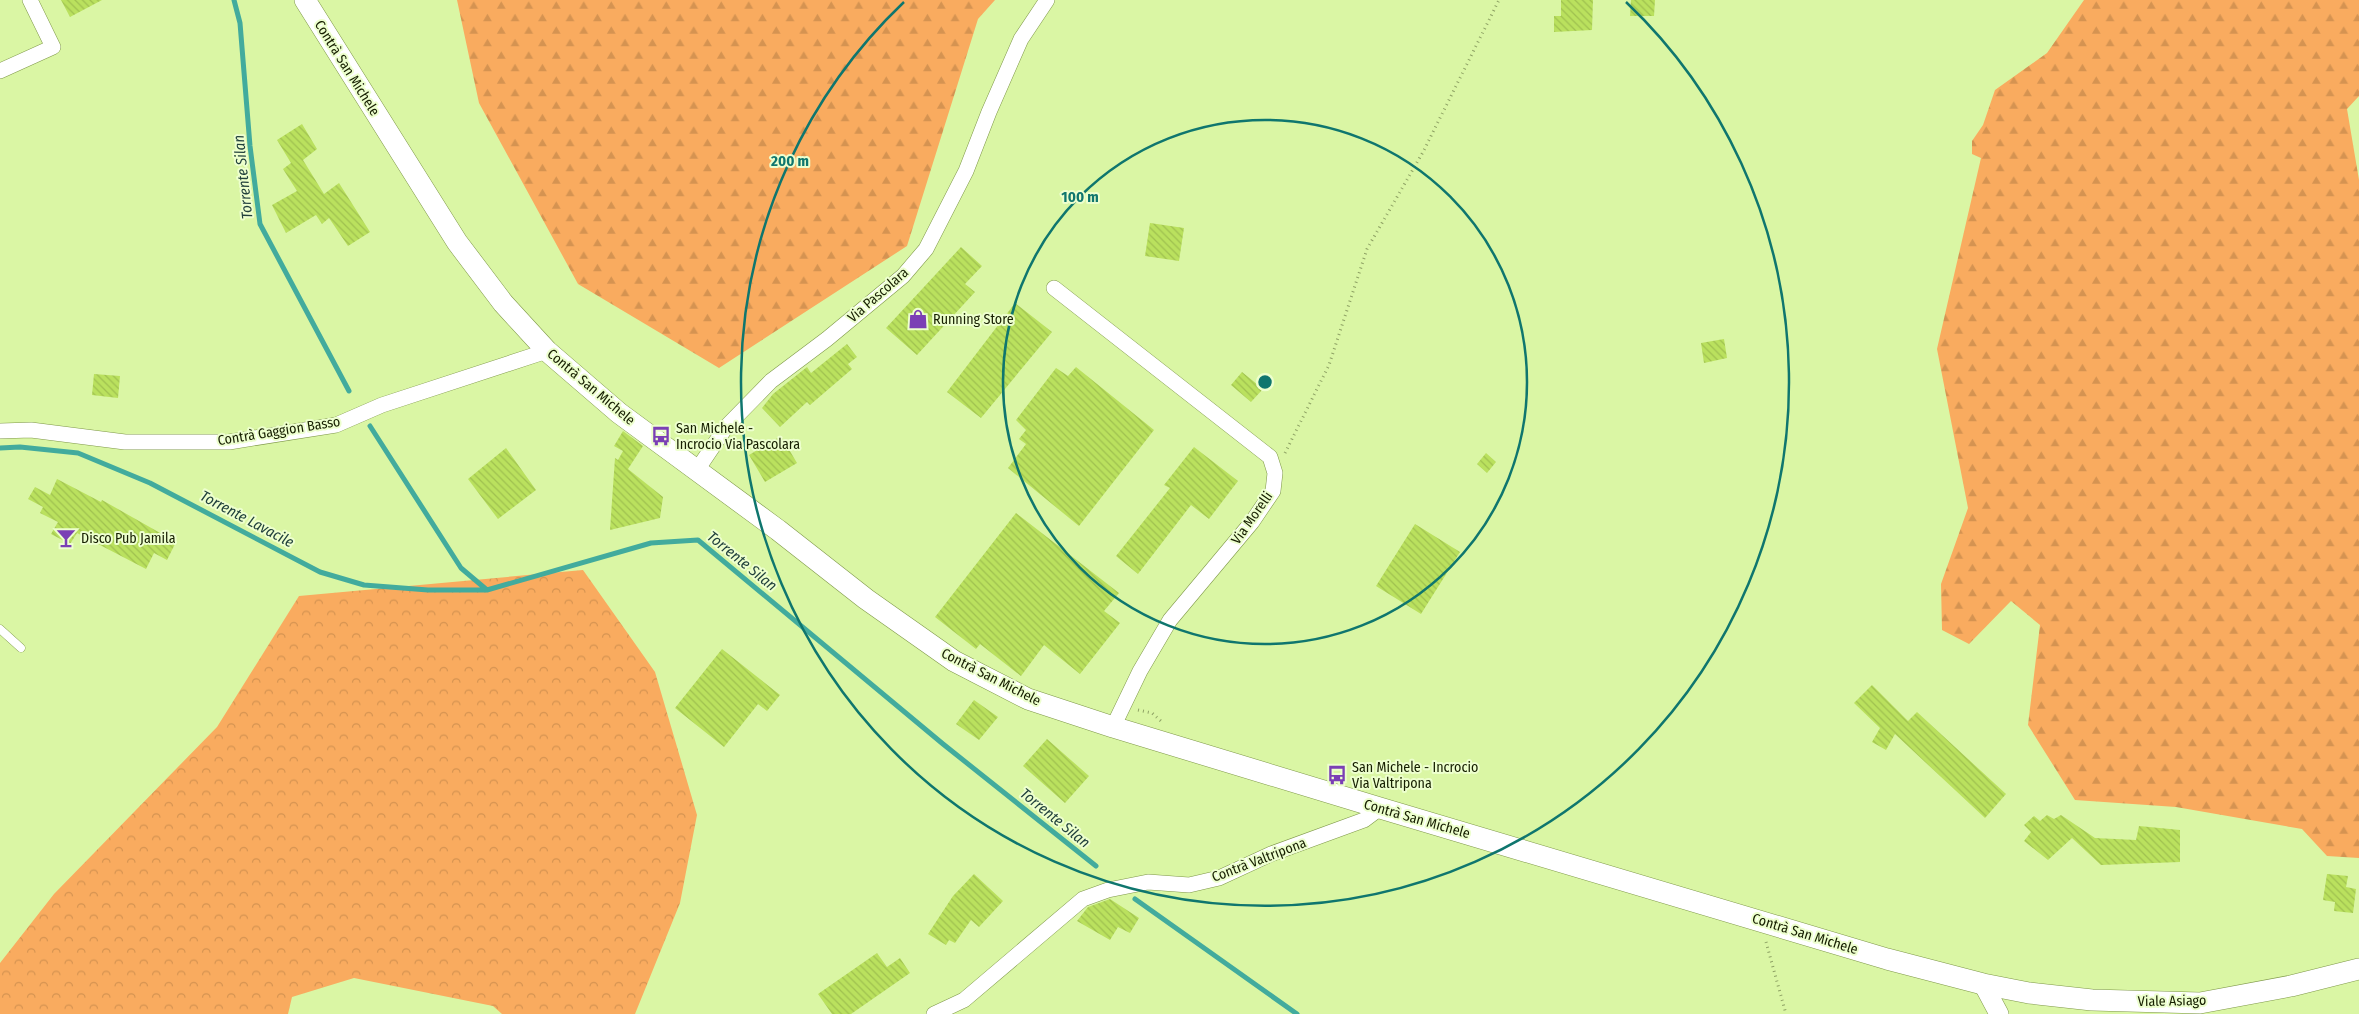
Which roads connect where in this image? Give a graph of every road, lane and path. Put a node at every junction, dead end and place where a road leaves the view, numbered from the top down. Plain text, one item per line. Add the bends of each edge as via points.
1 (30, 0) edge
2 (305, 0) edge
3 (1047, 0) edge
4 (1499, 0) edge
5 (0, 71) edge
6 (1054, 288) dead end
7 (547, 350) junction
8 (0, 431) edge
9 (697, 470) junction
10 (1275, 473) junction
11 (0, 628) edge
12 (22, 648) dead end
13 (1123, 706) junction
14 (1163, 723) dead end
15 (1113, 727) junction
16 (1380, 808) junction
17 (1760, 920) junction
18 (2359, 969) edge
19 (1983, 984) junction
20 (934, 1014) edge
21 (1786, 1014) edge
22 (1998, 1014) edge

1 - 5 street via 53,47
2 - 7 main road, Contrà San Michele via 457,242 503,303
3 - 9 street, Via Pascolara via 1021,40 966,171 926,249 903,276 771,381 726,427
4 - 10 path via 1424,152 1367,249 1329,365
6 - 10 street, Via Morelli via 1270,457
7 - 8 street, Contrà Gaggion Basso via 382,405 336,425 229,442 125,442 31,430
7 - 9 main road, Contrà San Michele via 619,413
9 - 15 main road, Contrà San Michele via 866,599 954,661 1028,699
10 - 13 street, Via Morelli via 1273,491 1252,522 1170,620
11 - 12 lane
13 - 14 path via 1152,713
13 - 15 street, Via Morelli
15 - 16 main road, Contrà San Michele
16 - 17 main road, Contrà San Michele
16 - 20 street, Contrà Valtripona via 1364,820 1271,854 1219,878 1189,885 1148,882 1083,899 964,1000
17 - 19 main road, Contrà San Michele
17 - 21 path
18 - 19 main road, Viale Asiago via 2291,986 2200,1002 2092,1000
19 - 22 street

